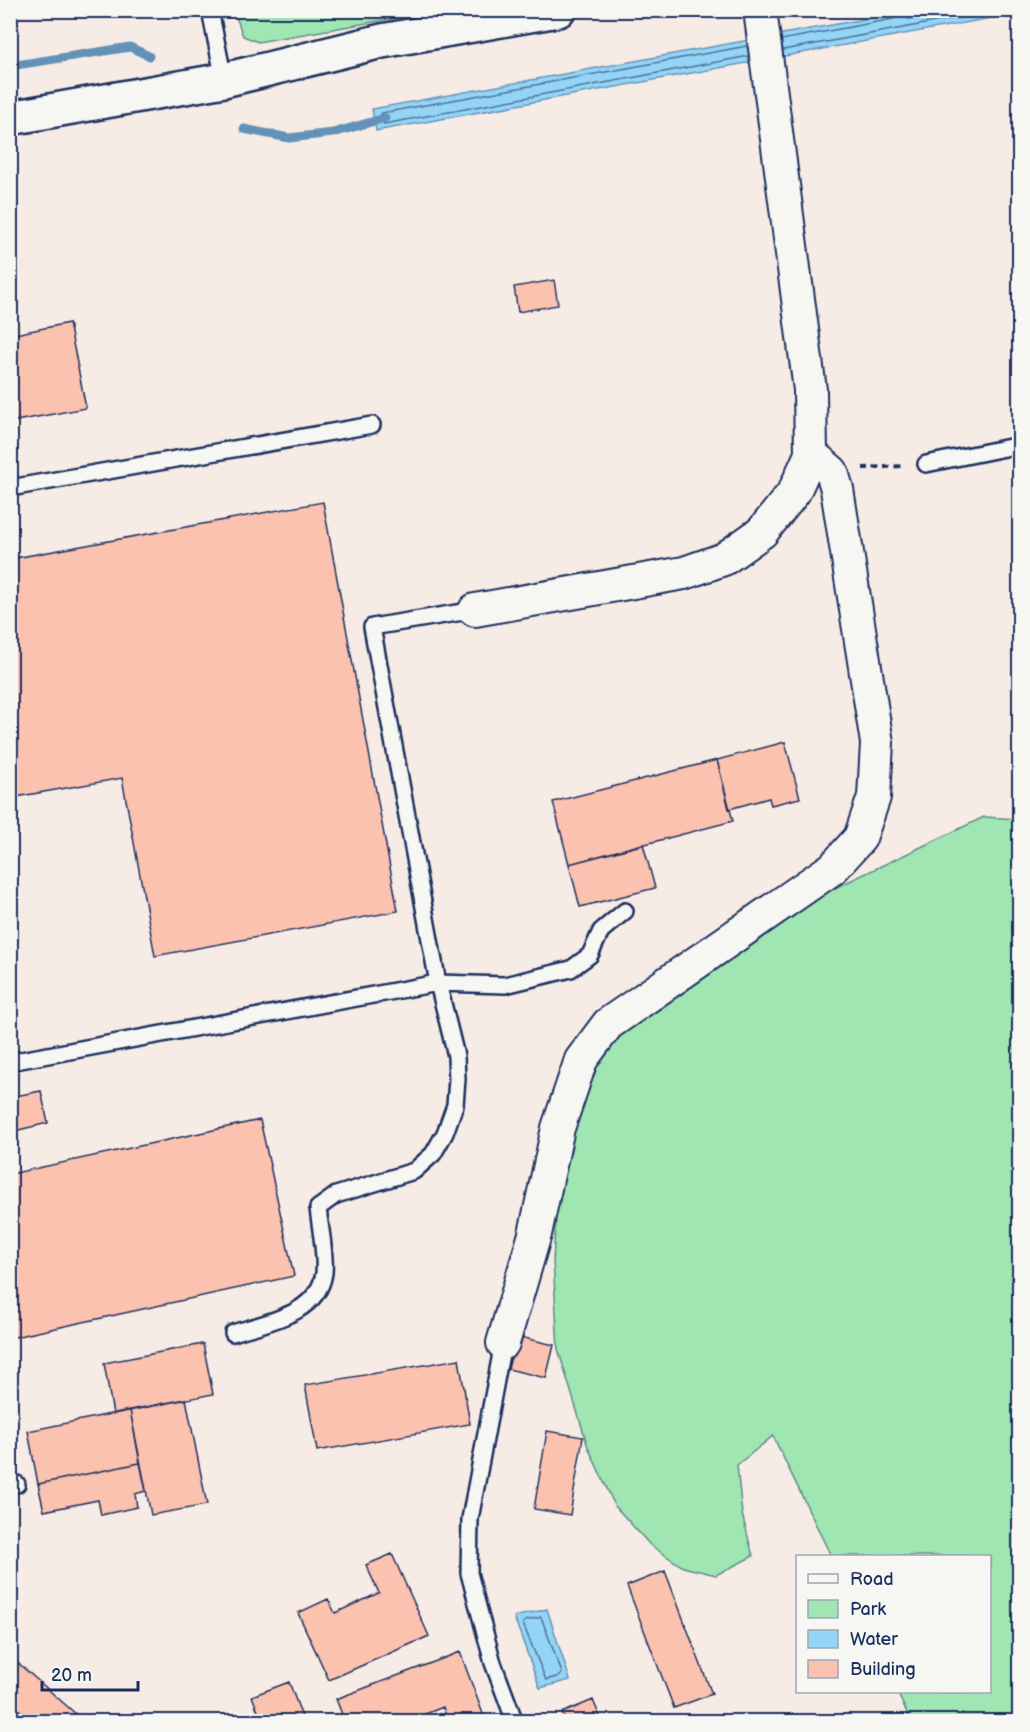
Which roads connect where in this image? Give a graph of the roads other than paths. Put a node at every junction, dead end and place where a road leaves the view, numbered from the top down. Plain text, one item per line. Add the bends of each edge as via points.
1 (210, 10) edge
2 (558, 10) edge
3 (762, 20) edge
4 (224, 80) junction
5 (10, 118) edge
6 (372, 425) dead end
7 (1020, 445) edge
8 (821, 463) junction
9 (926, 464) road end
10 (10, 488) edge
11 (475, 610) joint
12 (625, 911) dead end
13 (438, 983) junction
14 (10, 1062) edge
15 (233, 1333) dead end
16 (503, 1343) joint
17 (10, 1717) edge
18 (16, 1722) edge
19 (515, 1722) edge

1 - 4 lane
2 - 4 street via 382,40
3 - 8 street
4 - 5 street
6 - 10 lane
7 - 9 lane
8 - 11 street via 762,532 724,559 684,573
8 - 16 street via 877,743 874,797 860,838 833,868 608,1024 581,1060 558,1128 535,1234
11 - 13 lane via 372,627
12 - 13 lane via 601,931 590,955 571,969 505,985
13 - 14 lane
13 - 15 lane via 456,1056 457,1080 455,1105 433,1154 414,1170 336,1195 318,1208 324,1272 317,1293 302,1310
16 - 19 lane via 470,1519 470,1572 493,1663
17 - 18 lane

